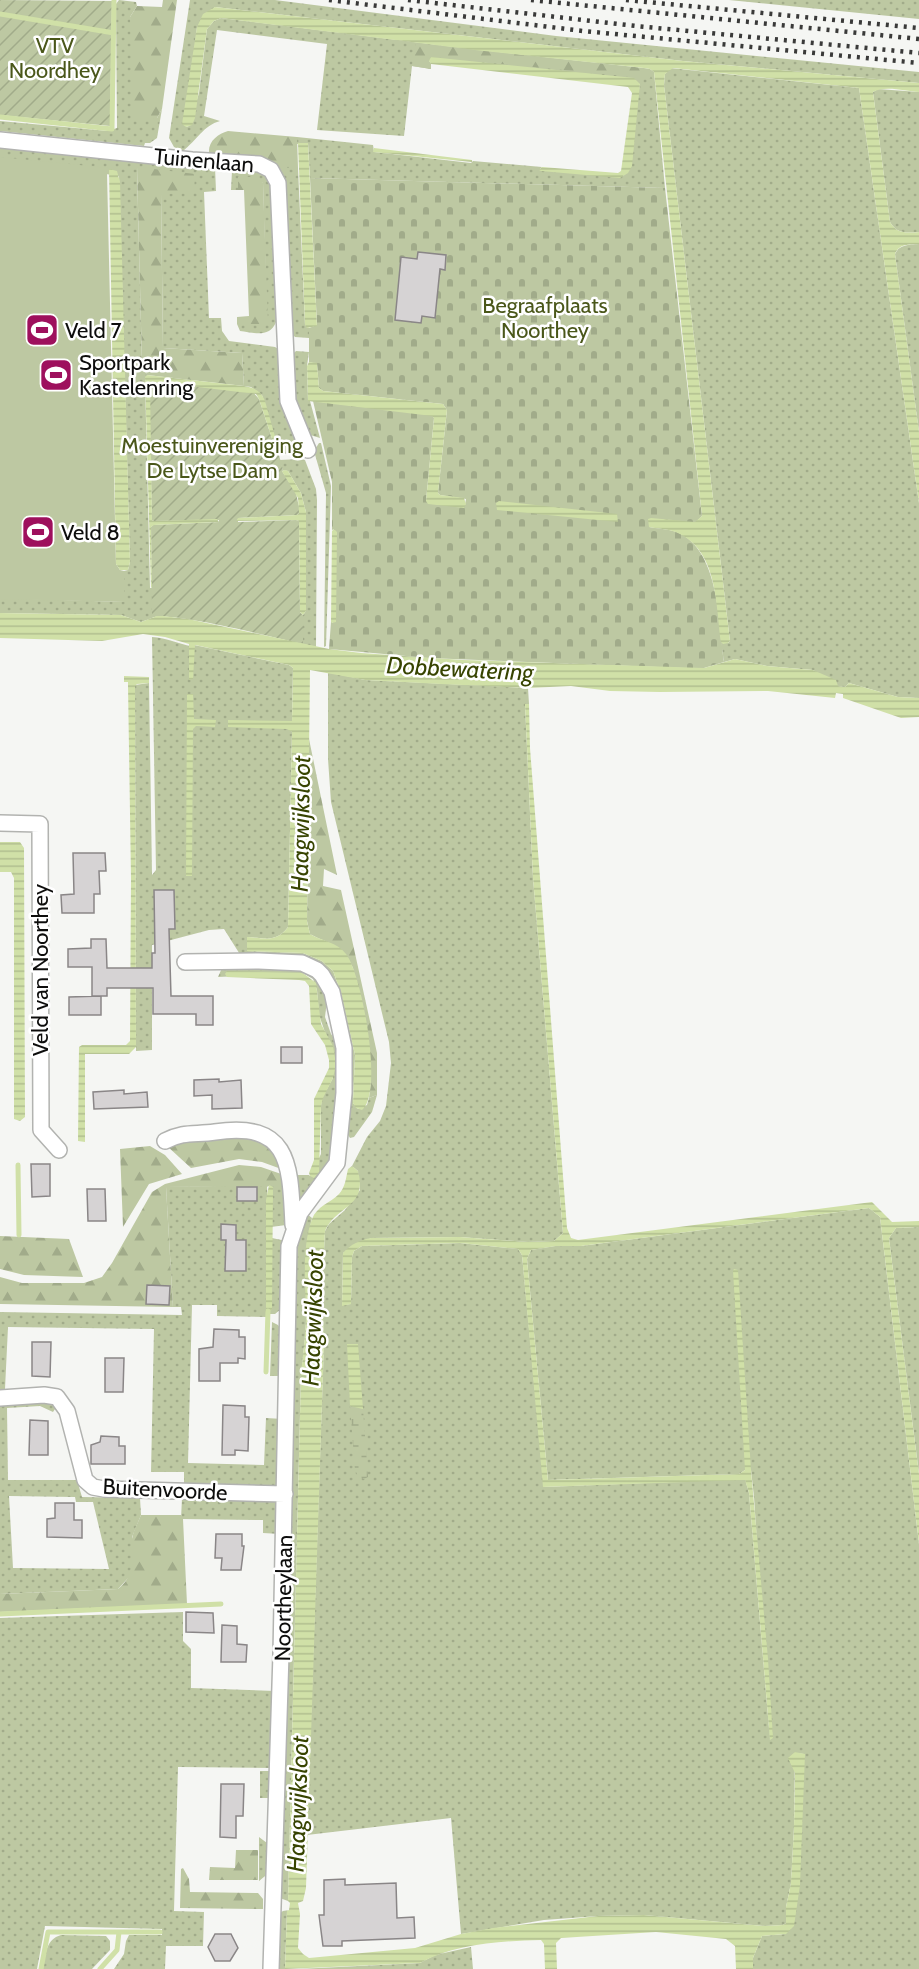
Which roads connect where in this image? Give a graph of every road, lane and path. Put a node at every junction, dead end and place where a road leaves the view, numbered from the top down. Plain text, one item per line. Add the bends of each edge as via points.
1 (0, 140) edge
2 (308, 450) dead end
3 (0, 823) edge
4 (184, 962) dead end
5 (165, 1141) dead end
6 (59, 1150) dead end
7 (294, 1227) junction
8 (0, 1398) edge
9 (285, 1494) junction
10 (271, 1969) edge

1 - 2 street, Tuinenlaan via 268,167 278,183 288,401
3 - 6 street, Veld van Noorthey via 40,824 40,1130
4 - 7 street, Noortheylaan via 302,963 322,975 332,992 344,1056 337,1163
5 - 7 street, Noortheylaan via 177,1135 237,1130 267,1136 281,1149 288,1163
7 - 9 street, Noortheylaan via 289,1246
8 - 9 street, Buitenvoorde via 57,1397 68,1411 85,1480 93,1487
9 - 10 street, Noortheylaan

